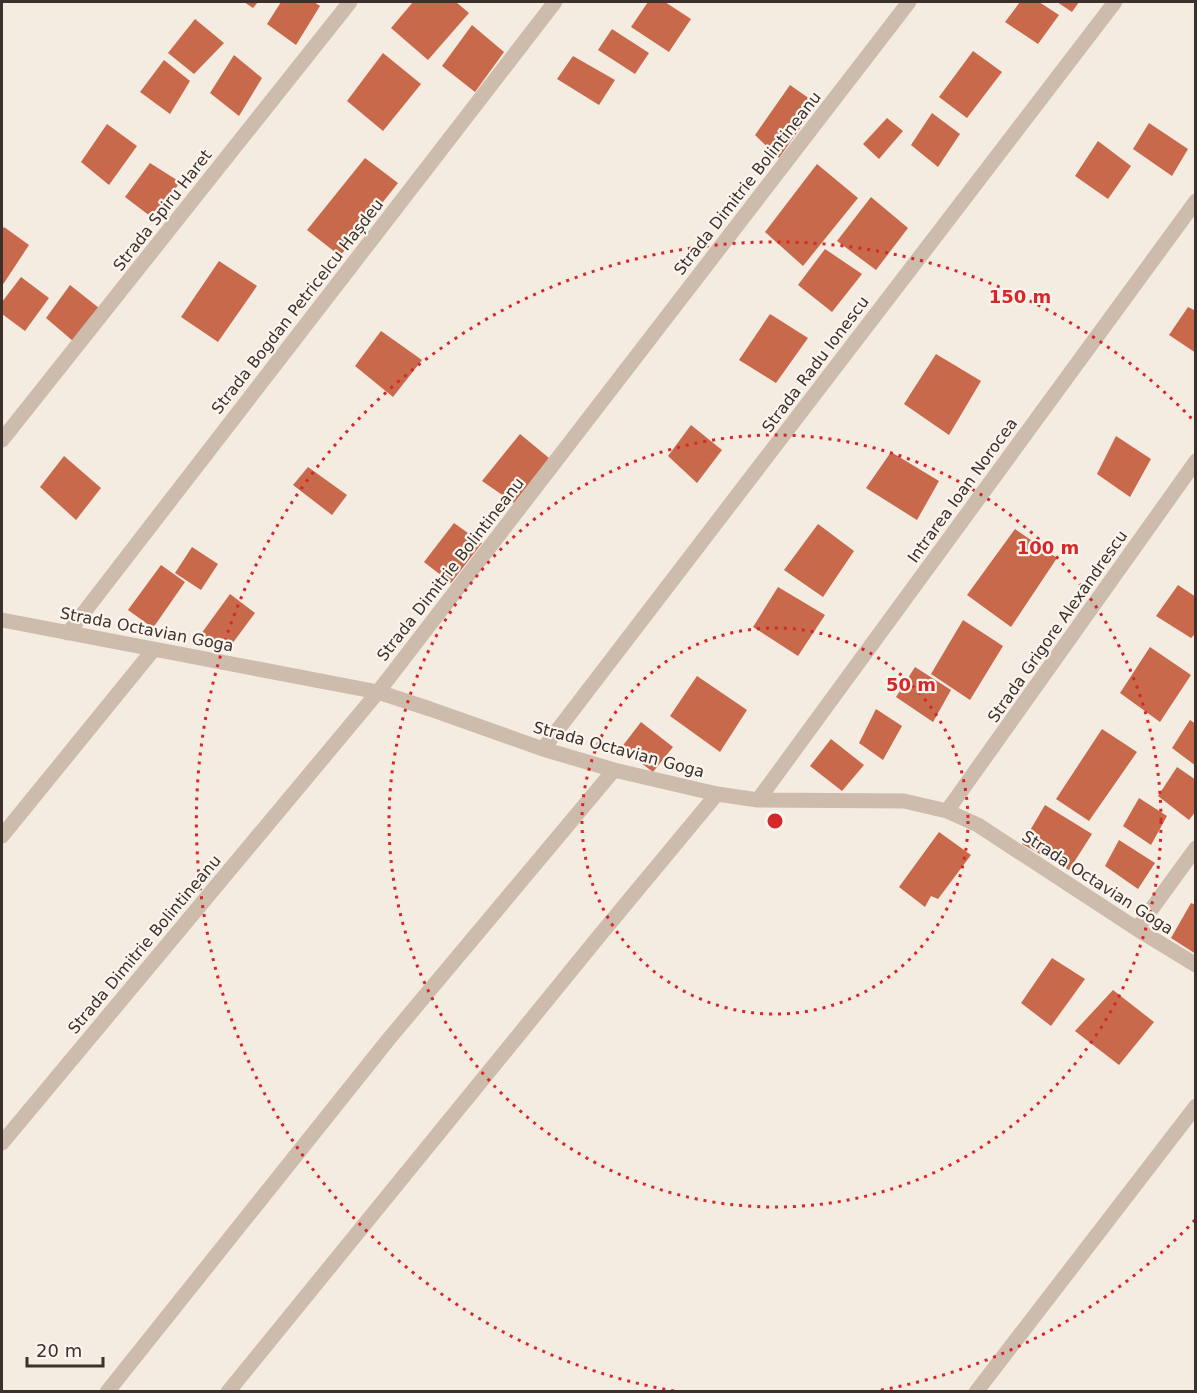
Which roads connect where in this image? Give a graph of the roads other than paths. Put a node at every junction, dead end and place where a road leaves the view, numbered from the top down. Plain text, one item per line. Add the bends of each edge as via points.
1 (350, 2) edge
2 (555, 2) edge
3 (909, 2) edge
4 (1115, 2) edge
5 (1196, 201) edge
6 (2, 440) edge
7 (1196, 461) edge
8 (2, 620) edge
9 (68, 633) junction
10 (154, 649) junction
11 (378, 692) junction
12 (543, 749) junction
13 (614, 770) junction
14 (717, 794) junction
15 (758, 800) junction
16 (947, 811) junction
17 (2, 836) edge
18 (1196, 848) edge
19 (1137, 929) junction
20 (1196, 965) edge
21 (1196, 1106) edge
22 (2, 1143) edge
23 (108, 1392) edge
24 (228, 1392) edge
25 (976, 1392) edge

1 - 6 street, Strada Spiru Haret
2 - 9 street, Strada Bogdan Petricelcu Hașdeu
3 - 11 street, Strada Dimitrie Bolintineanu
4 - 12 street, Strada Radu Ionescu
5 - 15 street, Intrarea Ioan Norocea
7 - 16 street, Strada Grigore Alexandrescu
8 - 9 street, Strada Octavian Goga
9 - 10 street, Strada Octavian Goga
10 - 11 street, Strada Octavian Goga
10 - 17 street
11 - 12 street, Strada Octavian Goga
11 - 22 street, Strada Dimitrie Bolintineanu
12 - 13 street, Strada Octavian Goga
13 - 14 street, Strada Octavian Goga
13 - 23 street via 388,1040
14 - 15 street, Strada Octavian Goga
14 - 24 street
15 - 16 street, Strada Octavian Goga via 904,801
16 - 19 street, Strada Octavian Goga via 978,825
18 - 19 street
19 - 20 street, Strada Octavian Goga
21 - 25 street

